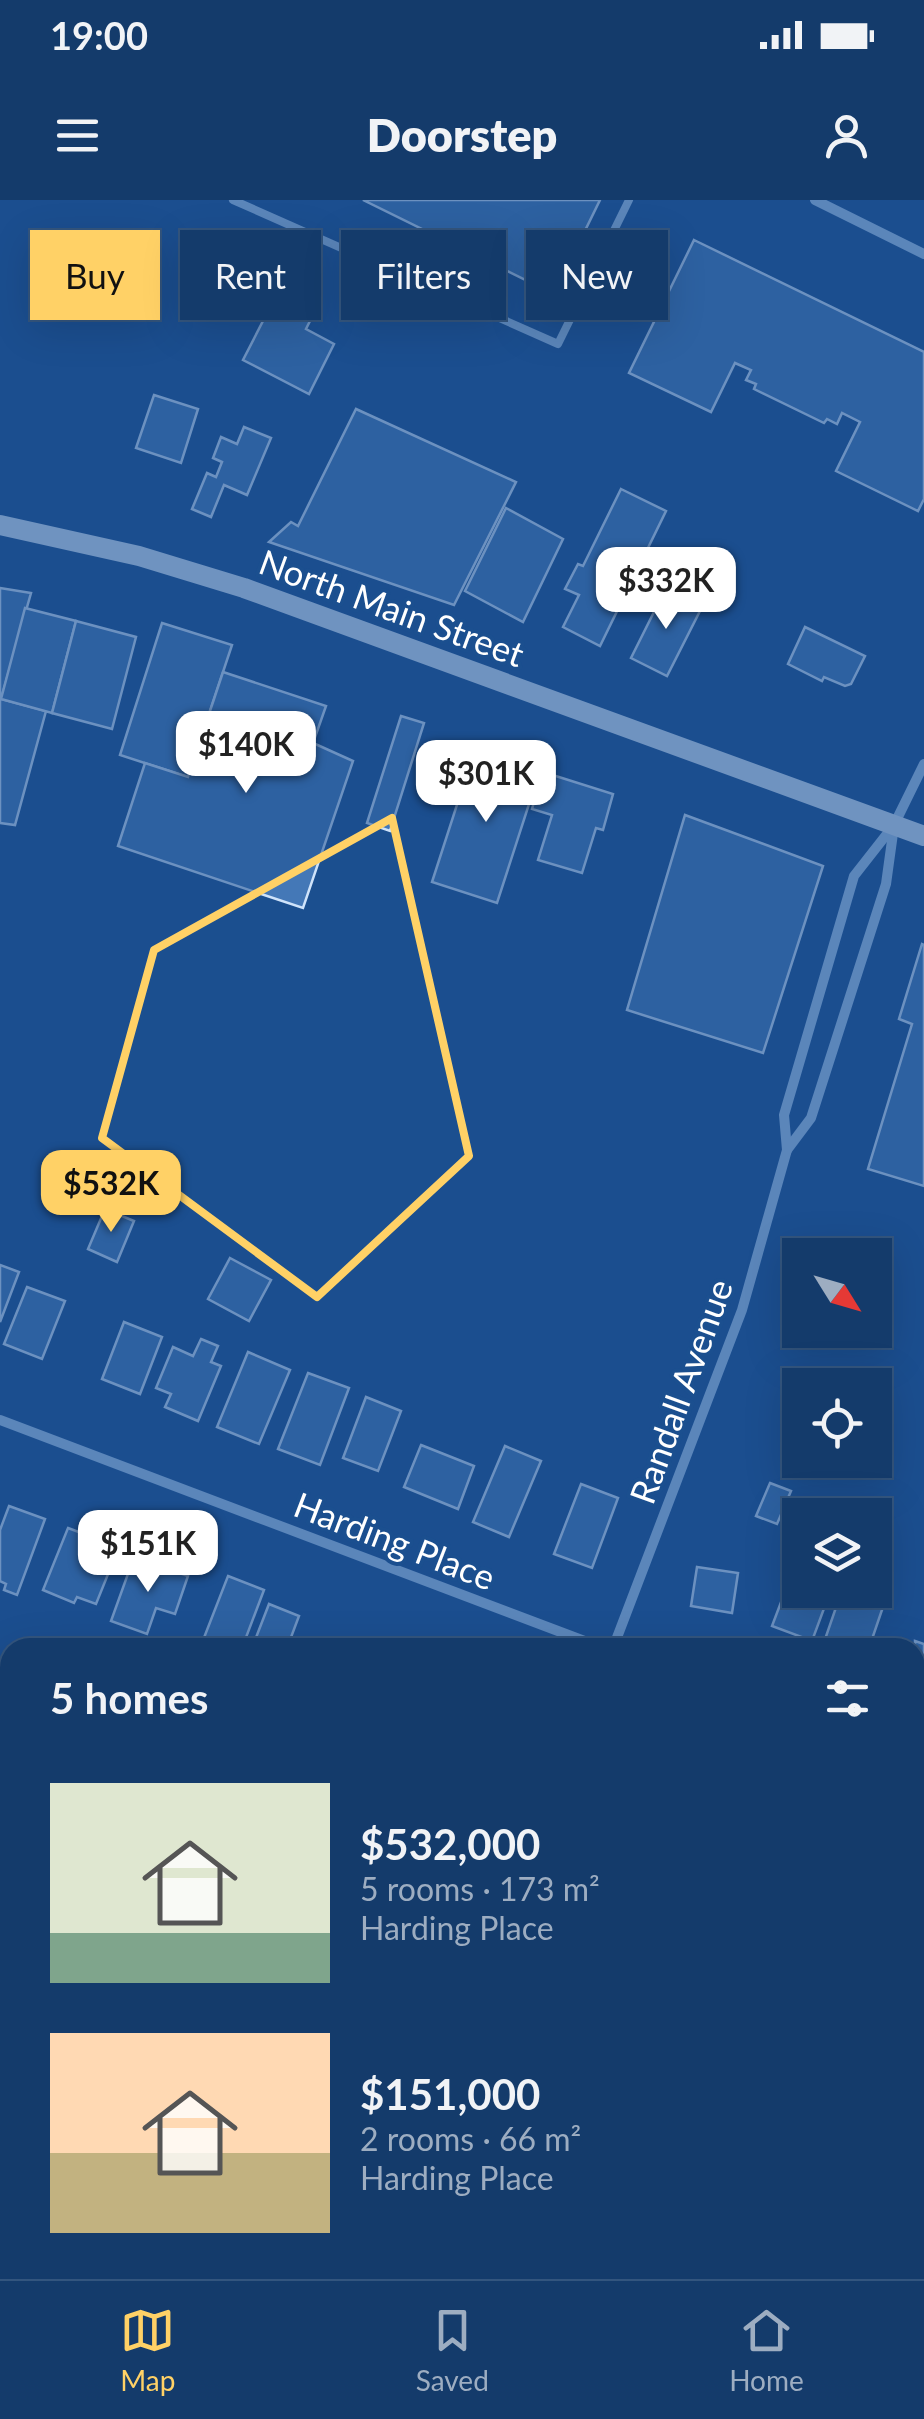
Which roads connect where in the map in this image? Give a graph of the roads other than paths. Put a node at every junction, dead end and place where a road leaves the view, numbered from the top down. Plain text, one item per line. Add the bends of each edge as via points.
1 (233, 200) edge
2 (629, 200) edge
3 (815, 200) edge
4 (924, 254) edge
5 (0, 525) edge
6 (924, 764) edge
7 (894, 825) junction
8 (924, 836) edge
9 (787, 1150) junction
10 (0, 1420) edge
11 (577, 1638) edge
12 (616, 1638) edge

1 - 2 lane via 558,344
3 - 4 street
5 - 7 main road, North Main Street via 244,588
6 - 7 street, Randall Avenue
7 - 8 main road, North Main Street
7 - 9 street, Randall Avenue via 886,884 811,1118
7 - 9 street, Randall Avenue via 854,876 784,1115
9 - 12 street, Randall Avenue via 742,1310
10 - 11 street, Harding Place

